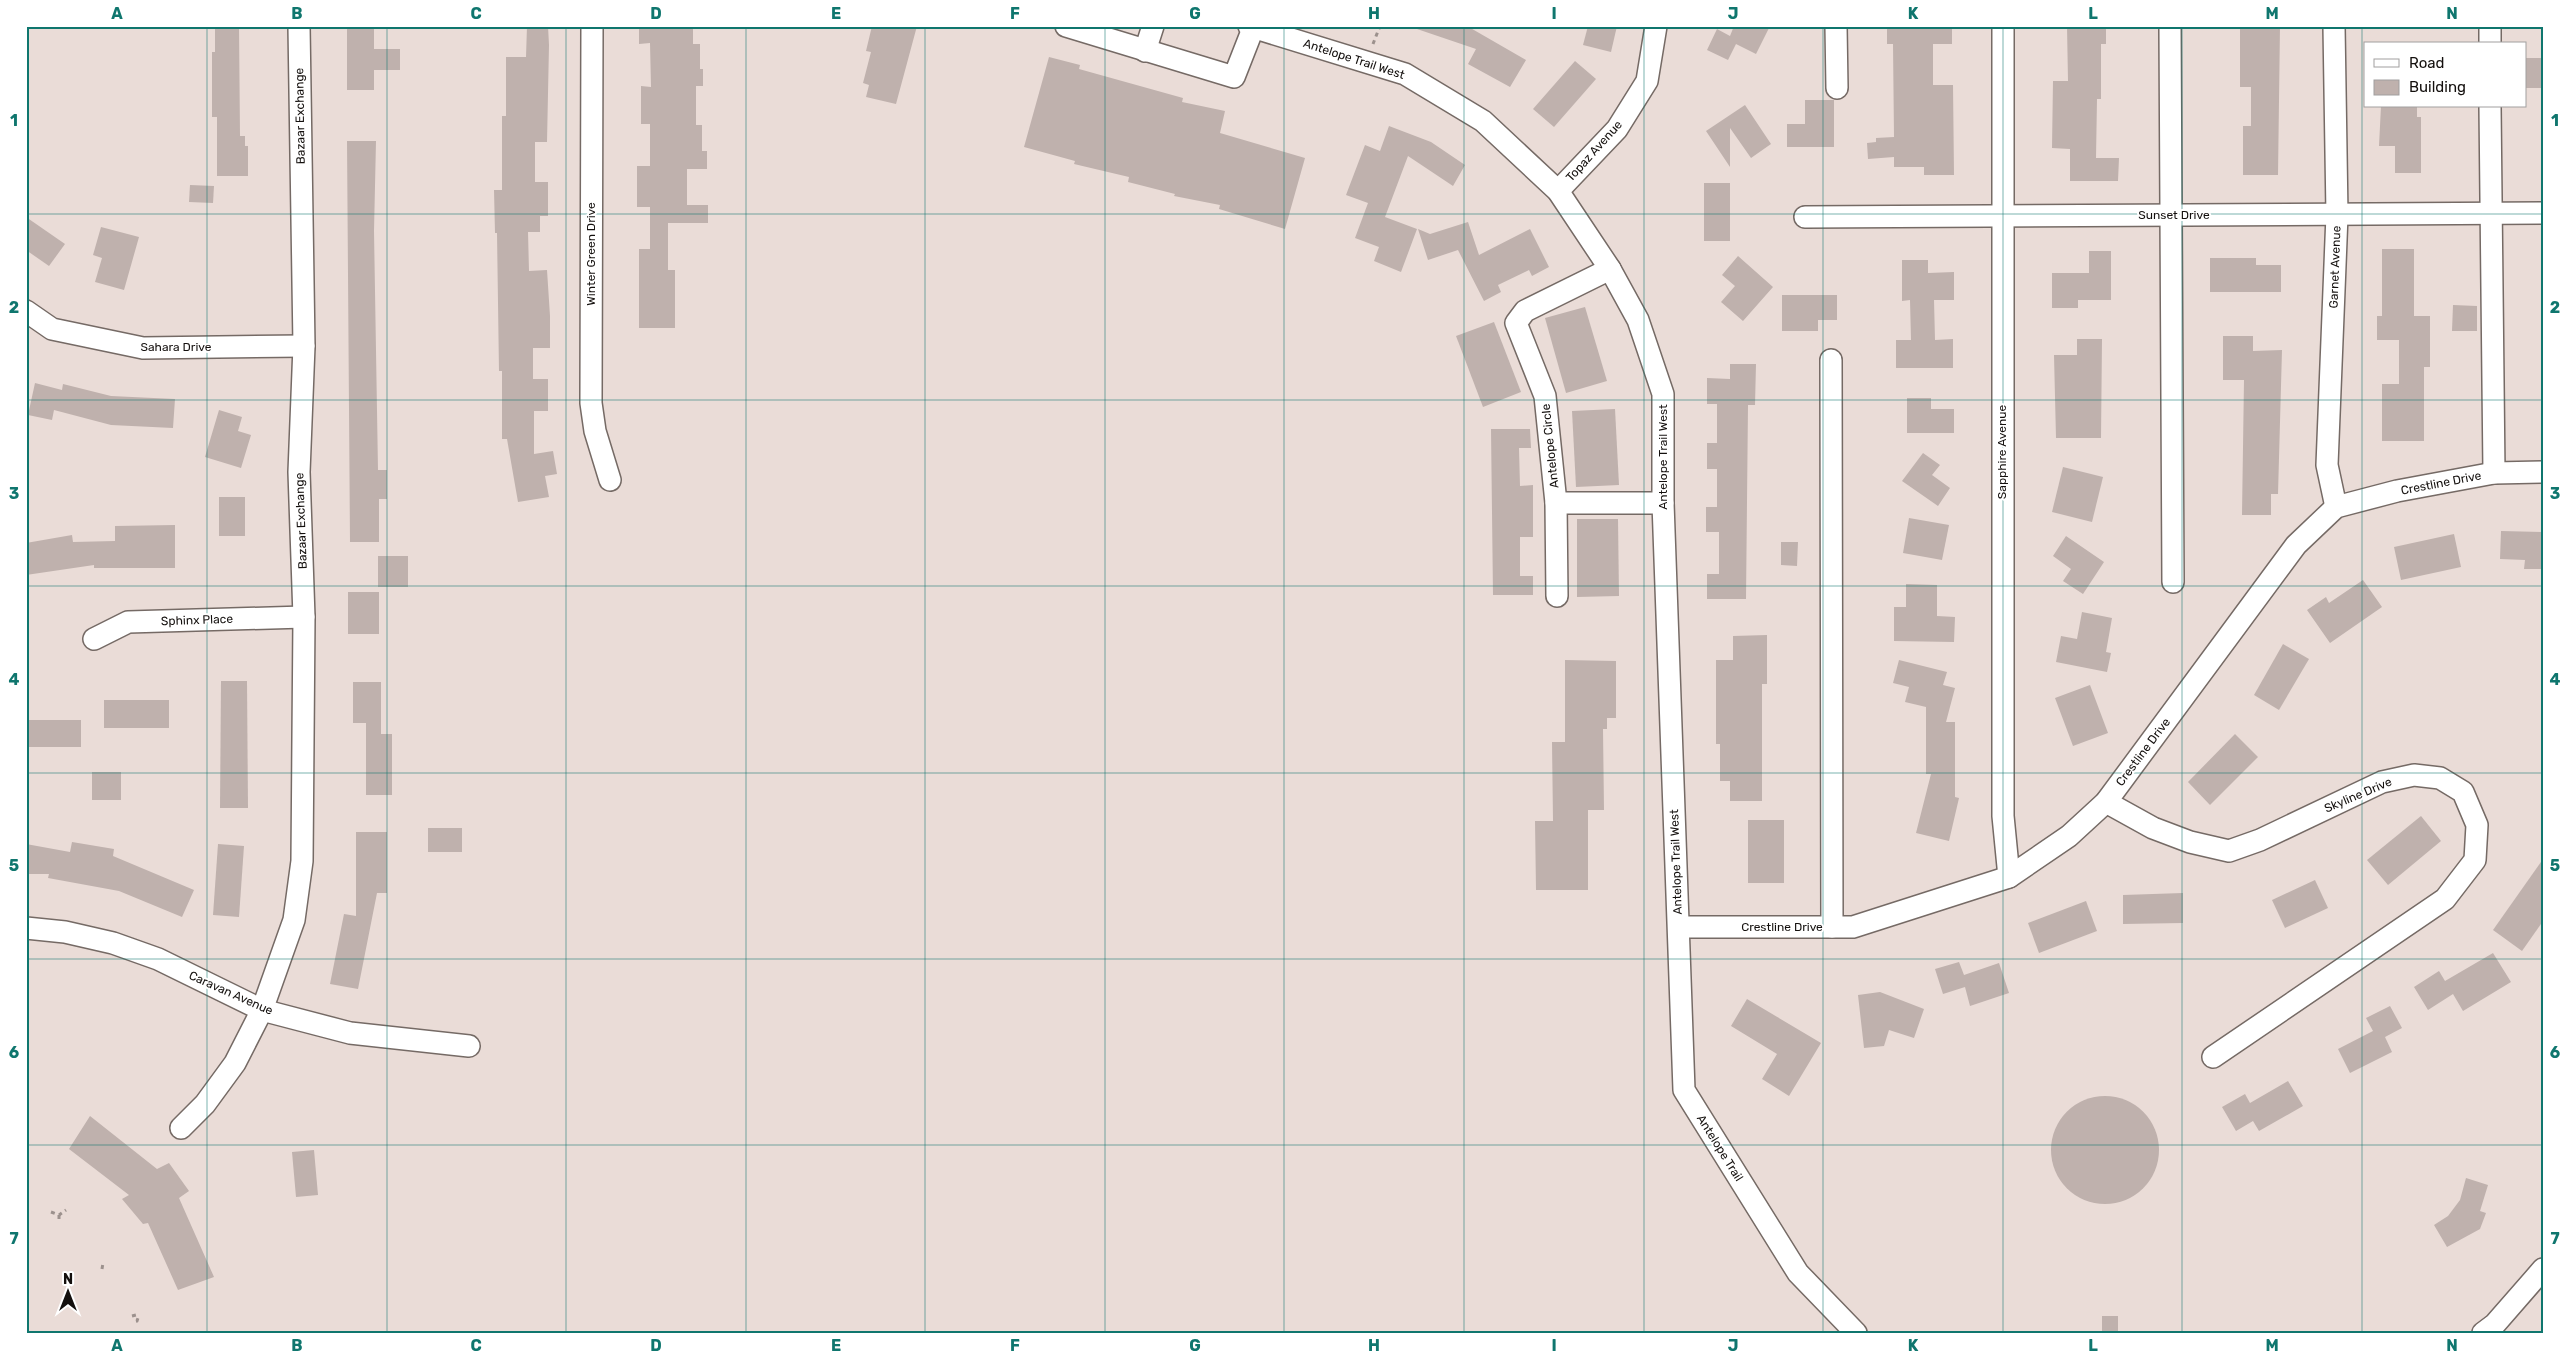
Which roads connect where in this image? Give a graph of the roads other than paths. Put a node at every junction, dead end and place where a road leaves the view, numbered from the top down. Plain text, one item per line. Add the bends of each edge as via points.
1 (299, 26) edge
2 (592, 26) edge
3 (1066, 26) edge
4 (1153, 26) edge
5 (1656, 26) edge
6 (1836, 26) edge
7 (2003, 26) edge
8 (2170, 26) edge
9 (2334, 26) edge
10 (2490, 26) edge
11 (1252, 27) edge
12 (2490, 42) edge
13 (1146, 51) junction
14 (1837, 88) dead end
15 (2490, 108) edge
16 (1558, 191) junction
17 (2002, 214) junction
18 (2490, 214) junction
19 (2543, 214) edge
20 (2170, 215) junction
21 (2337, 215) junction
22 (1805, 217) dead end
23 (1610, 269) junction
24 (26, 311) edge
25 (304, 346) junction
26 (1831, 360) dead end
27 (2543, 472) edge
28 (2494, 473) junction
29 (610, 480) dead end
30 (1556, 503) junction
31 (1662, 503) junction
32 (2336, 507) junction
33 (2173, 582) dead end
34 (1557, 596) dead end
35 (304, 617) junction
36 (94, 639) dead end
37 (2106, 802) junction
38 (2009, 877) junction
39 (1832, 926) junction
40 (1679, 927) junction
41 (26, 928) edge
42 (262, 1010) junction
43 (469, 1046) dead end
44 (2212, 1057) dead end
45 (182, 1128) dead end
46 (2543, 1269) edge
47 (1856, 1333) edge
48 (2483, 1333) edge

1 - 25 street, Bazaar Exchange
2 - 29 street, Winter Green Drive via 591,403
3 - 13 street
4 - 13 street
5 - 16 street, Topaz Avenue via 1647,81 1617,129
6 - 14 street
7 - 17 street, Sapphire Avenue
8 - 20 street
9 - 21 street, Garnet Avenue
10 - 12 street
11 - 13 street via 1234,77
11 - 16 street, Antelope Trail West via 1405,74 1483,121
15 - 18 street
16 - 23 street, Antelope Trail West
17 - 20 street, Sunset Drive
17 - 22 street, Sunset Drive
17 - 38 street, Sapphire Avenue via 2002,816
18 - 19 street, Sunset Drive
18 - 21 street, Sunset Drive
18 - 28 street
20 - 21 street, Sunset Drive
20 - 33 street
21 - 32 street, Garnet Avenue via 2327,465
23 - 30 street, Antelope Circle via 1525,311 1516,323 1545,396
23 - 31 street, Antelope Trail West via 1638,320 1662,394
24 - 25 street, Sahara Drive via 52,329 143,348
25 - 35 street, Bazaar Exchange via 299,472
26 - 39 street
27 - 28 street, Crestline Drive
28 - 32 street, Crestline Drive via 2397,491
30 - 31 street, Antelope Circle
30 - 34 street, Antelope Circle
31 - 40 street, Antelope Trail West
32 - 37 street, Crestline Drive via 2296,546
35 - 36 street, Sphinx Place via 128,622
35 - 42 street, Bazaar Exchange via 302,861 294,920
37 - 38 street, Crestline Drive via 2069,836
37 - 44 street, Skyline Drive via 2153,828 2190,842 2229,851 2260,840 2382,782 2414,774 2440,778 2463,792 2477,825 2475,860 2445,899
38 - 39 street, Crestline Drive via 1853,926
39 - 40 street, Crestline Drive
40 - 47 street, Antelope Trail via 1684,1090 1798,1273
41 - 42 street, Caravan Avenue via 65,932 158,959
42 - 43 street, Caravan Avenue via 350,1033
42 - 45 street, Bazaar Exchange via 235,1063 205,1104
46 - 48 street via 2495,1324

